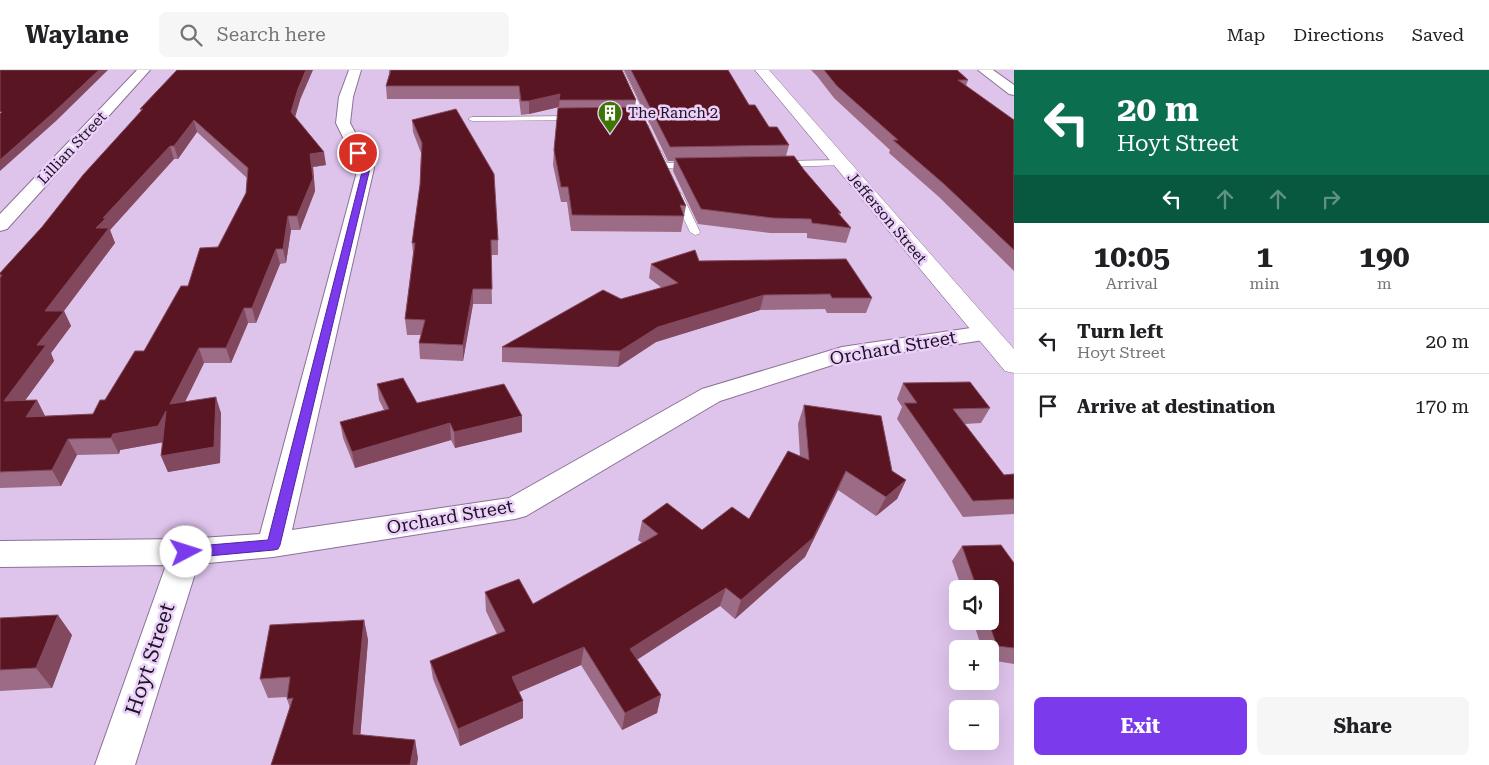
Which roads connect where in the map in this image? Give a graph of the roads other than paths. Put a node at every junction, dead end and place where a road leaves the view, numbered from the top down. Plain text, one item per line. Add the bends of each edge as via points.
1 (144, 70) edge
2 (355, 70) edge
3 (620, 70) edge
4 (762, 70) edge
5 (984, 70) edge
6 (1014, 91) edge
7 (631, 117) edge
8 (641, 117) junction
9 (582, 118) edge
10 (472, 119) dead end
11 (841, 163) junction
12 (772, 164) edge
13 (703, 166) edge
14 (668, 174) junction
15 (0, 225) edge
16 (695, 232) dead end
17 (984, 333) junction
18 (1014, 365) edge
19 (274, 545) junction
20 (186, 552) junction
21 (0, 554) edge
22 (115, 765) edge

1 - 15 street, Lillian Street
2 - 19 street via 346,97 343,122 366,168
3 - 8 lane
4 - 11 street, Jefferson Street
5 - 6 street
7 - 8 lane
8 - 14 lane
9 - 10 lane
11 - 12 lane
11 - 17 street, Jefferson Street
13 - 14 lane
14 - 16 lane
17 - 18 street, Jefferson Street
17 - 19 street, Orchard Street via 842,354 711,395 515,508
19 - 20 street, Orchard Street
20 - 21 street, Orchard Street
20 - 22 street, Hoyt Street

